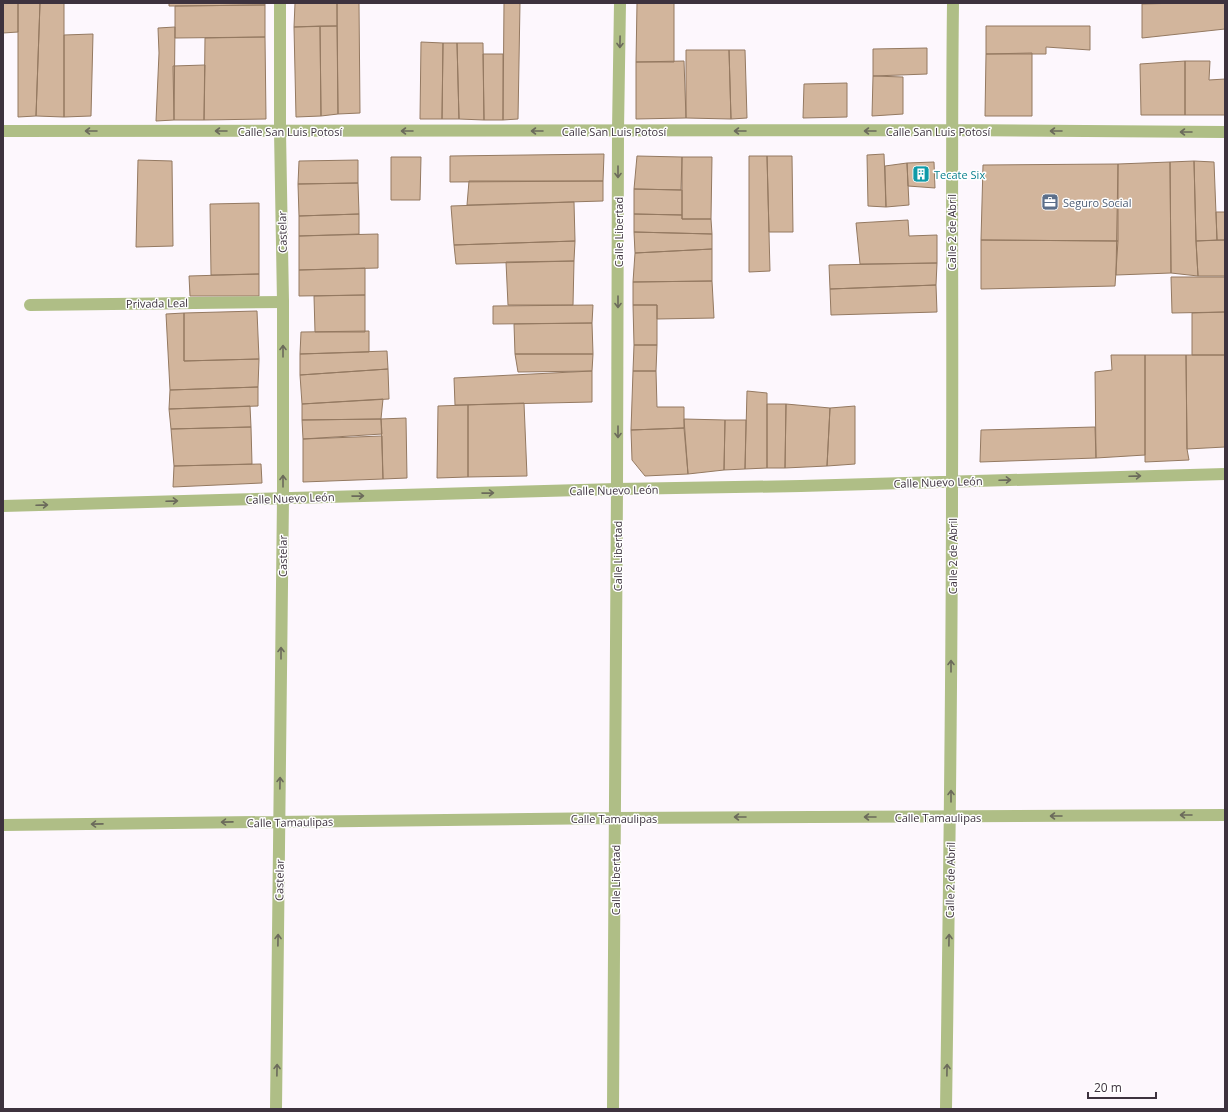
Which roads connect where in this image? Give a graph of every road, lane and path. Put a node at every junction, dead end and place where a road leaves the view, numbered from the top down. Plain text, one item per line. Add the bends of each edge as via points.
1 (280, 3) edge
2 (620, 3) edge
3 (953, 3) edge
4 (618, 130) junction
5 (951, 130) junction
6 (3, 131) edge
7 (280, 131) junction
8 (1225, 132) edge
9 (283, 302) junction
10 (30, 305) dead end
11 (1225, 474) edge
12 (952, 481) junction
13 (618, 489) junction
14 (283, 498) junction
15 (3, 506) edge
16 (1225, 815) edge
17 (950, 817) junction
18 (616, 818) junction
19 (280, 822) junction
20 (3, 825) edge
21 (276, 1109) edge
22 (613, 1109) edge
23 (946, 1109) edge

1 - 7 street, Castelar
2 -> 4 street, Calle Libertad
3 - 5 street, Calle 2 de Abril
5 -> 4 street, Calle San Luis Potosí
4 -> 7 street, Calle San Luis Potosí
4 -> 13 street, Calle Libertad
8 -> 5 street, Calle San Luis Potosí
5 - 12 street, Calle 2 de Abril
7 -> 6 street, Calle San Luis Potosí
7 - 9 street, Castelar
9 - 10 street, Privada Leal
14 -> 9 street, Castelar
12 -> 11 street, Calle Nuevo León
12 - 13 street, Calle Nuevo León
17 -> 12 street, Calle 2 de Abril
14 -> 13 street, Calle Nuevo León
13 - 18 street, Calle Libertad
15 -> 14 street, Calle Nuevo León
19 -> 14 street, Castelar
16 -> 17 street, Calle Tamaulipas
17 -> 18 street, Calle Tamaulipas
23 -> 17 street, Calle 2 de Abril
18 - 19 street, Calle Tamaulipas
18 - 22 street, Calle Libertad
19 -> 20 street, Calle Tamaulipas
21 -> 19 street, Castelar

